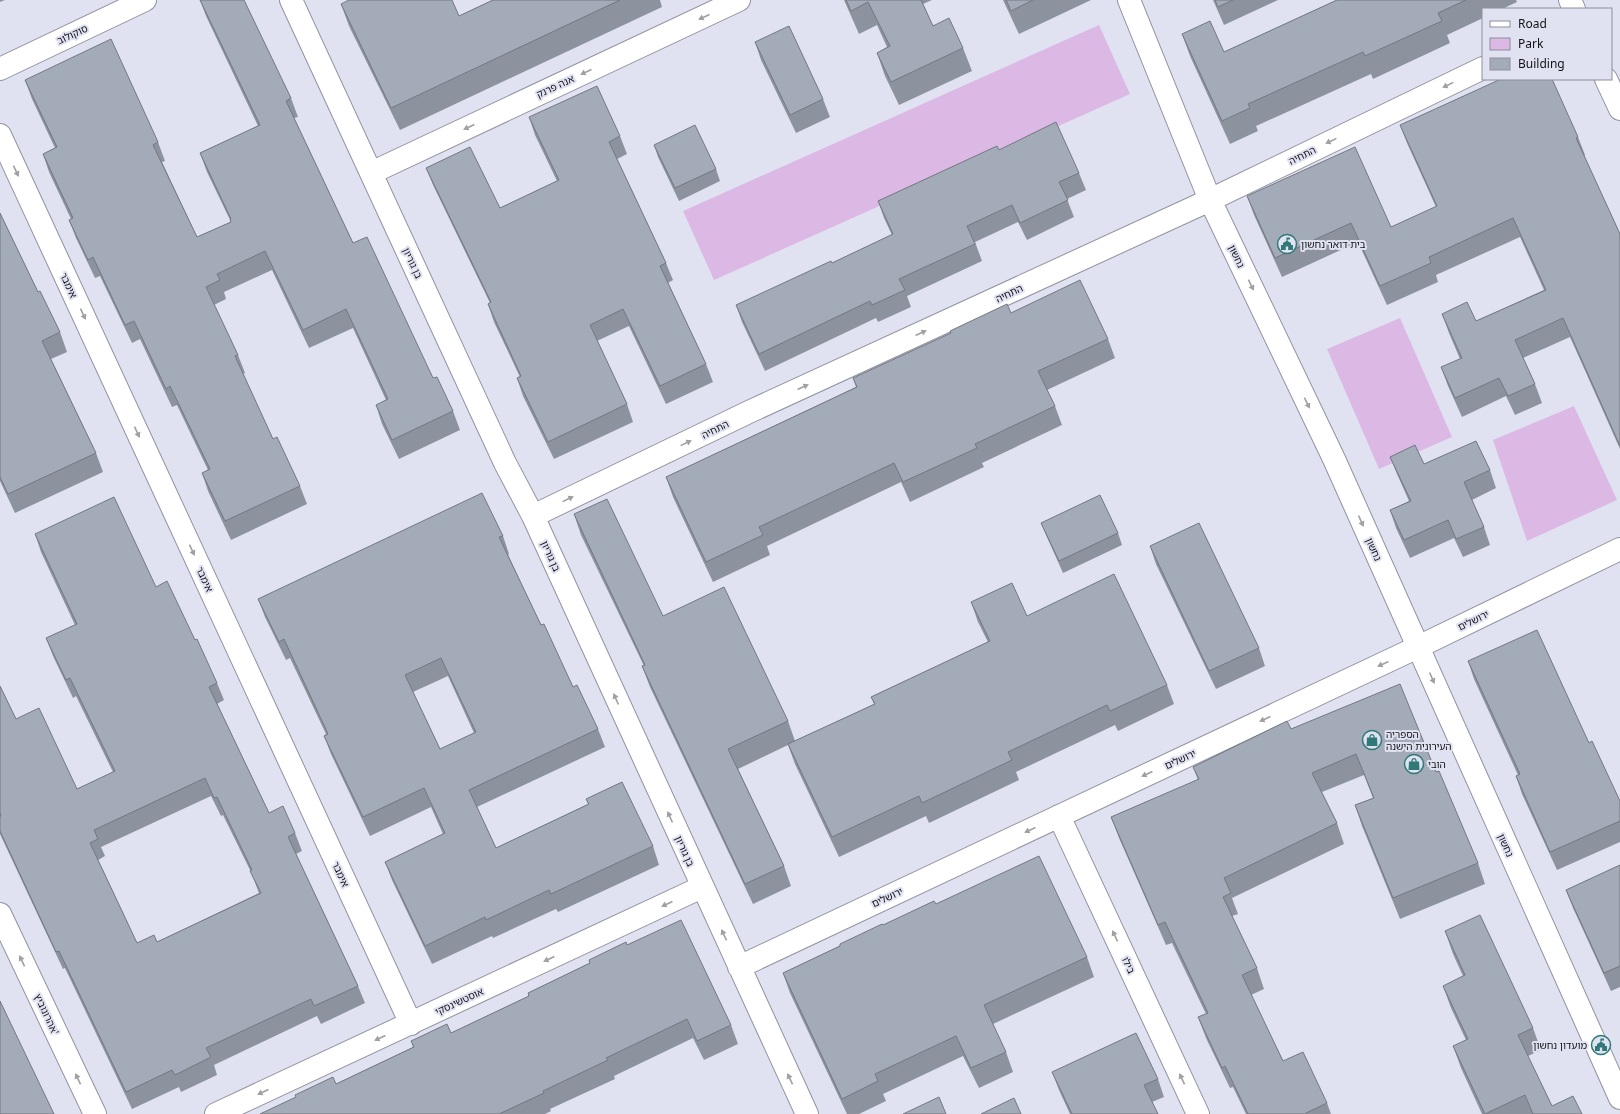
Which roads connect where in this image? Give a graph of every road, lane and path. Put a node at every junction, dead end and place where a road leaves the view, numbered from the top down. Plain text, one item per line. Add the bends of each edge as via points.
1 (144, 0) edge
2 (291, 0) edge
3 (739, 0) edge
4 (1128, 0) edge
5 (1482, 68) edge
6 (0, 69) edge
7 (1606, 80) edge
8 (1620, 109) edge
9 (0, 135) edge
10 (371, 173) junction
11 (1210, 200) junction
12 (533, 516) junction
13 (1620, 549) edge
14 (1418, 647) junction
15 (1059, 816) junction
16 (702, 887) junction
17 (0, 914) edge
18 (738, 967) junction
19 (411, 1024) junction
20 (1620, 1098) edge
21 (95, 1114) edge
22 (216, 1114) edge
23 (807, 1114) edge
24 (1198, 1114) edge

1 - 6 street, סוקולוב
2 - 10 street, בן גוריון
3 -> 10 street, אנה פרנק
4 - 11 street, נחשון
5 -> 11 street, התחיה
7 - 8 street
9 -> 19 street, אימבר
10 - 12 street, בן גוריון via 505,463
12 -> 11 street, התחיה via 751,411
11 -> 14 street, נחשון via 1334,459
16 -> 12 street, בן גוריון
13 - 14 street, ירושלים
14 -> 15 street, ירושלים
14 -> 20 street, נחשון
15 -> 18 street, ירושלים
24 -> 15 street, בילו
18 -> 16 street, בן גוריון
16 -> 19 street, אוסטשינסקי
21 -> 17 street, אהרונוביץ'
23 -> 18 street, בן גוריון
19 -> 22 street, אוסטשינסקי

